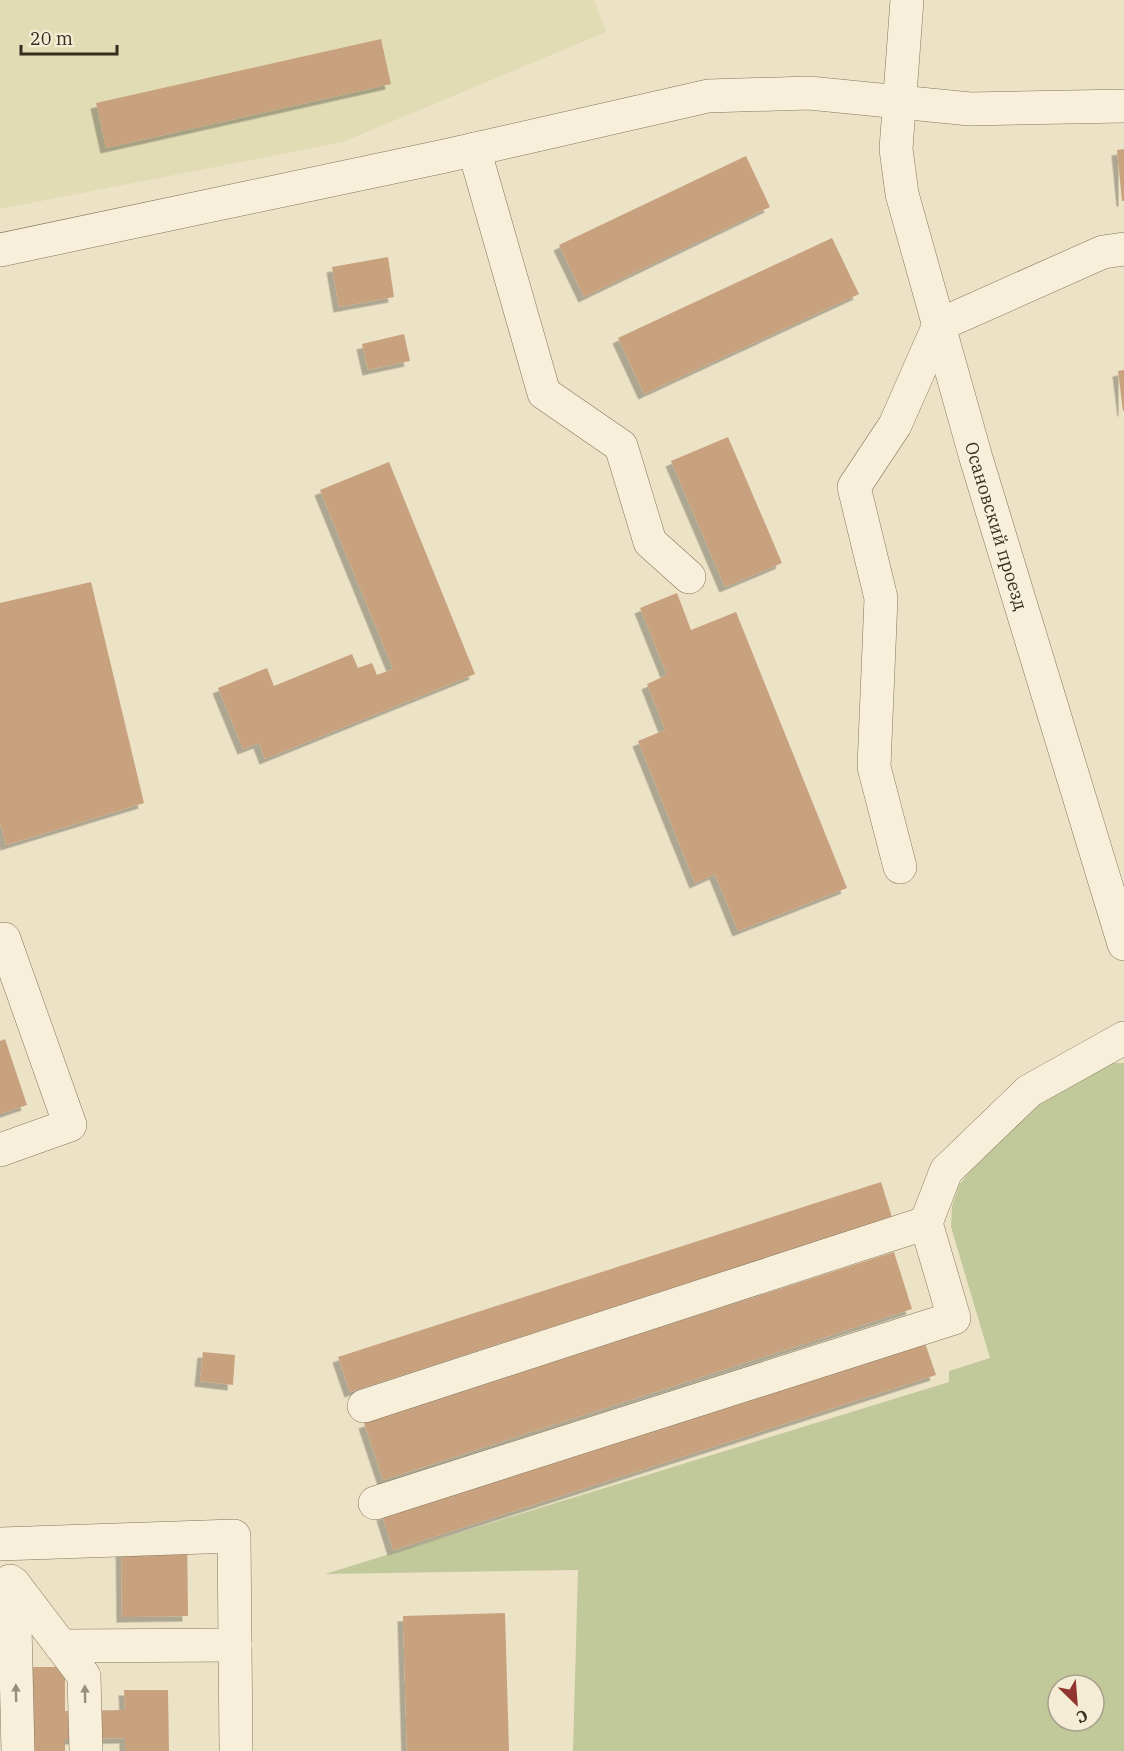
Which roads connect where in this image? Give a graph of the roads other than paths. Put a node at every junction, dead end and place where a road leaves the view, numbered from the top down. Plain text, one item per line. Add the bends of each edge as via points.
1 (907, 0) edge
2 (898, 104) junction
3 (1124, 106) edge
4 (474, 150) junction
5 (1124, 249) edge
6 (0, 250) edge
7 (939, 325) junction
8 (689, 577) dead end
9 (900, 867) dead end
10 (0, 941) edge
11 (1124, 944) edge
12 (1124, 1038) edge
13 (0, 1150) edge
14 (926, 1223) junction
15 (364, 1406) dead end
16 (375, 1503) dead end
17 (0, 1544) edge
18 (7, 1580) edge
19 (235, 1645) junction
20 (61, 1646) junction
21 (18, 1751) edge
22 (86, 1751) edge
23 (236, 1751) edge

1 - 2 street, Осановский проезд
2 - 3 street via 970,109
2 - 4 street via 809,93 708,96
2 - 7 street, Осановский проезд via 896,149 902,194
4 - 6 street
4 - 8 street via 544,393 621,446 650,542
5 - 7 street via 1103,252
7 - 9 street via 895,425 854,487 881,598 874,767
7 - 11 street, Осановский проезд via 1044,689
10 - 13 street via 4,939 70,1125
12 - 14 street via 1029,1091 988,1128 946,1170
14 - 15 street
14 - 16 street via 954,1318
17 - 19 street via 234,1536
18 - 20 street
21 -> 18 street
19 - 20 street
19 - 23 street
22 -> 20 street via 84,1676

